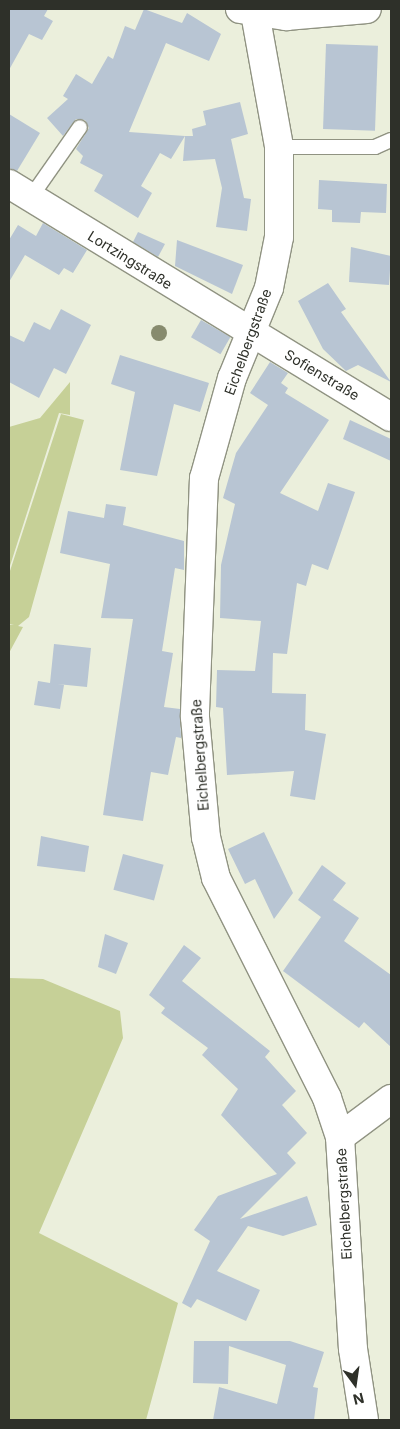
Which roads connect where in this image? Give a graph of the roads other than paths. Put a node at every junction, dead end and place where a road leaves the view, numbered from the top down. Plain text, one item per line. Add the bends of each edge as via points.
1 (367, 9) edge
2 (247, 11) edge
3 (80, 127) dead end
4 (391, 140) edge
5 (279, 147) junction
6 (20, 190) edge
7 (253, 334) junction
8 (391, 417) edge
9 (391, 1099) edge
10 (340, 1137) junction
11 (364, 1420) edge

1 - 2 street via 286,16
2 - 5 street, Eichelbergstraße
3 - 6 lane
4 - 5 lane via 375,147
5 - 7 street, Eichelbergstraße via 279,237 269,288
6 - 7 street, Lortzingstraße
7 - 8 street, Sofienstraße
7 - 10 street, Eichelbergstraße via 232,378 204,478 195,717 206,837 216,878 327,1098
9 - 10 street
10 - 11 street, Eichelbergstraße via 353,1349

